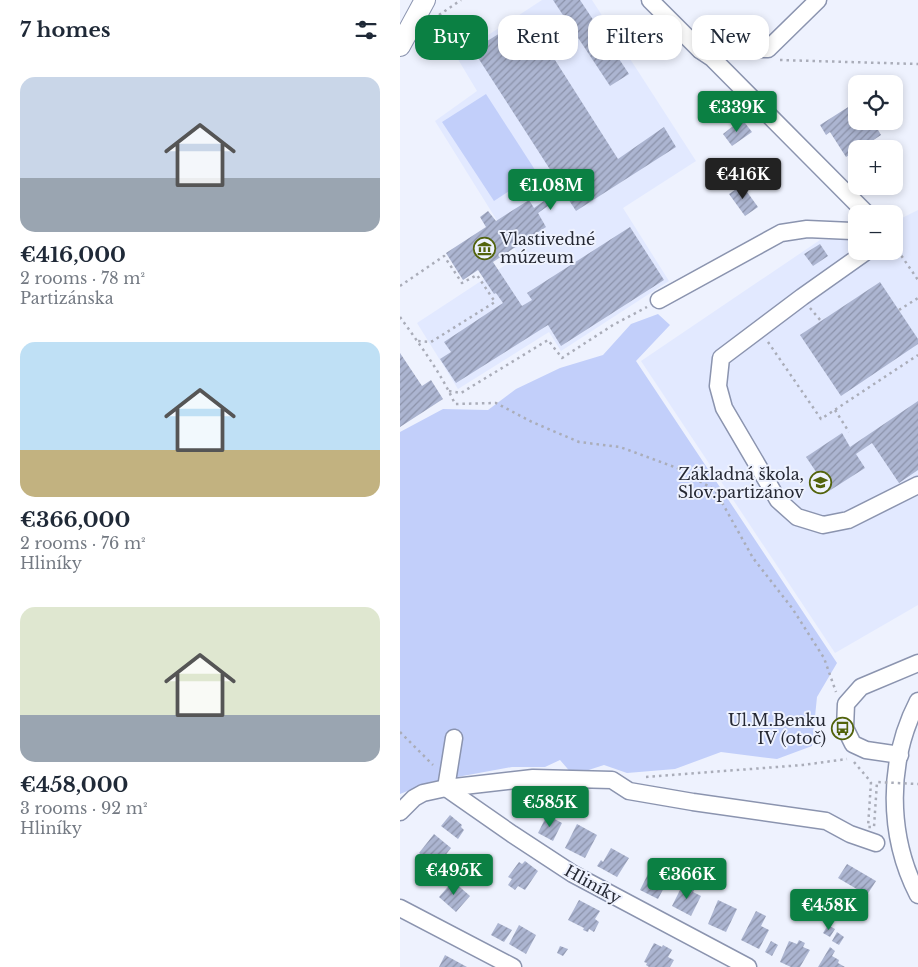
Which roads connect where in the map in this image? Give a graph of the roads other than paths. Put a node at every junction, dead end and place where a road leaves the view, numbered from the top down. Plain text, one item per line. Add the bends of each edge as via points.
1 (425, 0) edge
2 (650, 0) edge
3 (818, 0) edge
4 (692, 42) edge
5 (400, 46) edge
6 (769, 48) edge
7 (714, 60) edge
8 (858, 205) edge
9 (848, 231) edge
10 (855, 260) edge
11 (659, 300) road end
12 (918, 485) edge
13 (918, 664) edge
14 (918, 700) edge
15 (454, 738) dead end
16 (899, 758) junction
17 (446, 788) junction
18 (400, 812) edge
19 (876, 843) dead end
20 (918, 896) edge
21 (400, 908) edge
22 (513, 967) edge
23 (748, 967) edge

1 - 5 main road
2 - 4 street
3 - 6 street
7 - 8 street
9 - 11 street via 807,229 781,233
10 - 12 street via 721,358 718,386 724,408 778,500 797,517 824,525 848,520
13 - 16 street via 861,687 846,704 845,728 853,744
14 - 16 street
15 - 17 street
16 - 20 street via 895,804 899,840 903,860
17 - 18 street via 418,796
17 - 19 street via 533,778 612,780 629,791 826,821
17 - 23 street, Hliníky via 574,874
21 - 22 street

